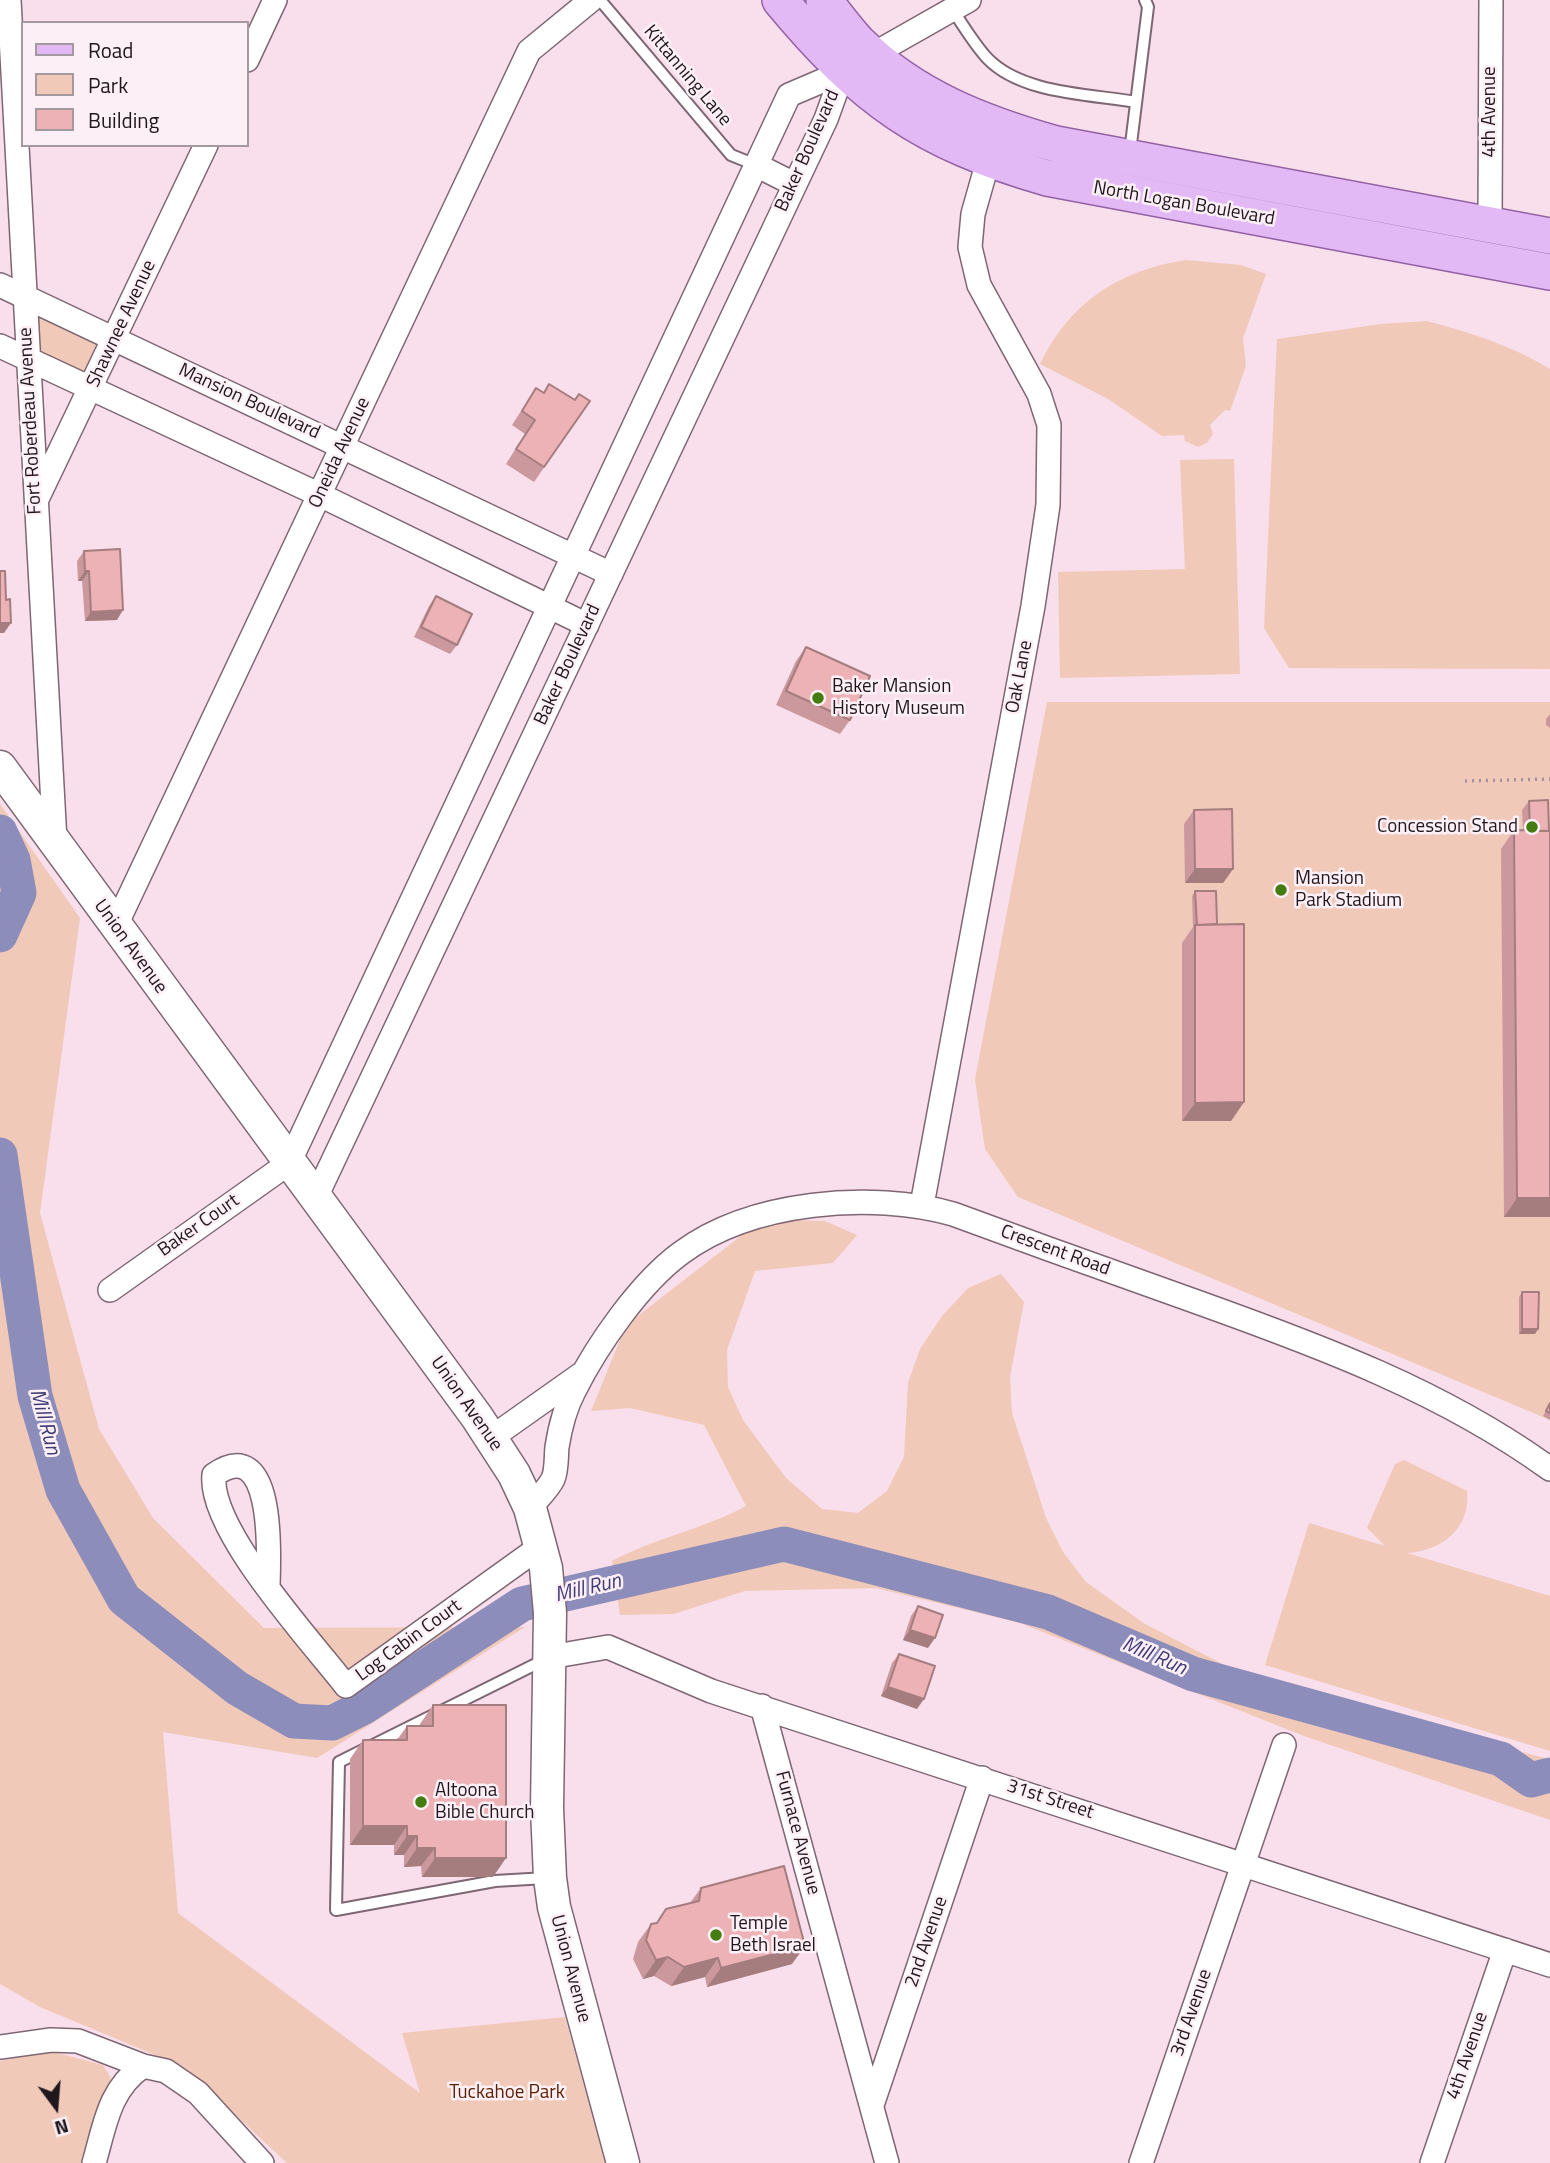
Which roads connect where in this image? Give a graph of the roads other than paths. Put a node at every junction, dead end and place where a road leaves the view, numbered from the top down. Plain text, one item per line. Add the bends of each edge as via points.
1 (9, 0) edge
2 (275, 0) edge
3 (591, 0) edge
4 (600, 0) edge
5 (780, 0) edge
6 (824, 0) edge
7 (1145, 0) edge
8 (1491, 0) edge
9 (960, 5) edge
10 (248, 58) edge
11 (858, 63) junction
12 (1136, 102) junction
13 (205, 147) edge
14 (1129, 158) junction
15 (988, 161) junction
16 (755, 165) junction
17 (794, 184) junction
18 (1490, 224) junction
19 (1550, 236) edge
20 (1550, 272) edge
21 (0, 285) edge
22 (24, 296) junction
23 (114, 339) junction
24 (0, 346) edge
25 (27, 359) junction
26 (90, 389) junction
27 (343, 447) junction
28 (320, 495) junction
29 (36, 502) junction
30 (573, 555) junction
31 (611, 574) junction
32 (550, 605) junction
33 (587, 625) junction
34 (0, 767) edge
35 (55, 841) junction
36 (115, 927) junction
37 (289, 1163) junction
38 (315, 1199) junction
39 (922, 1205) junction
40 (110, 1290) dead end
41 (586, 1371) junction
42 (491, 1438) junction
43 (1550, 1469) edge
44 (530, 1508) junction
45 (541, 1546) junction
46 (268, 1585) dead end
47 (550, 1657) junction
48 (762, 1706) junction
49 (1284, 1745) dead end
50 (982, 1778) junction
51 (1242, 1864) junction
52 (550, 1878) junction
53 (1505, 1950) junction
54 (1550, 1965) edge
55 (0, 2047) edge
56 (143, 2066) junction
57 (872, 2105) junction
58 (94, 2163) edge
59 (261, 2163) edge
60 (623, 2163) edge
61 (887, 2163) edge
62 (1141, 2163) edge
63 (1432, 2163) edge

1 - 22 street, Fort Roberdeau Avenue
2 - 10 street
3 - 27 street, Oneida Avenue via 529,51
4 - 16 lane, Kittanning Lane via 731,155
5 - 11 main road
6 - 11 main road via 856,40
7 - 12 lane via 1148,7
8 - 18 street, 4th Avenue
9 - 11 street
9 - 12 lane via 987,58 1005,73 1037,85
11 - 14 main road, North Logan Boulevard via 998,128
11 - 15 main road, North Logan Boulevard via 925,132
11 - 16 street, Baker Boulevard via 789,94
11 - 17 street, Baker Boulevard
12 - 14 lane
13 - 23 street, Shawnee Avenue
14 - 18 main road, North Logan Boulevard
15 - 20 main road, North Logan Boulevard via 1047,178
15 - 39 street, Oak Lane via 970,247 979,285 1039,394 1049,425 1048,505
16 - 17 street
16 - 30 street, Baker Boulevard
17 - 31 street, Baker Boulevard
18 - 19 main road, North Logan Boulevard
21 - 22 street, Mansion Boulevard
22 - 23 street, Mansion Boulevard
22 - 25 street, Fort Roberdeau Avenue
23 - 26 street, Shawnee Avenue
23 - 27 street, Mansion Boulevard
24 - 25 street
25 - 26 street
25 - 29 street, Fort Roberdeau Avenue
26 - 28 street
26 - 29 street, Shawnee Avenue
27 - 28 street, Oneida Avenue
27 - 30 street, Mansion Boulevard
28 - 32 street
28 - 36 street, Oneida Avenue
29 - 35 street, Fort Roberdeau Avenue
30 - 31 street, Mansion Boulevard
30 - 32 street, Baker Boulevard
31 - 33 street, Baker Boulevard
32 - 33 street
32 - 37 street, Baker Boulevard
33 - 38 street, Baker Boulevard
34 - 35 main road, Union Avenue
35 - 36 main road, Union Avenue
36 - 37 main road, Union Avenue
37 - 38 main road, Union Avenue
37 - 40 street, Baker Court
38 - 42 main road, Union Avenue
39 - 41 street, Crescent Road via 849,1202 807,1207 733,1225 705,1237 655,1276
39 - 43 street, Crescent Road via 1248,1320 1364,1366 1462,1412
41 - 42 street, Crescent Road
41 - 44 street, Crescent Road via 565,1412 553,1478
42 - 44 main road, Union Avenue
44 - 45 main road, Union Avenue
45 - 46 street, Log Cabin Court via 346,1686
45 - 47 main road, Union Avenue via 549,1599
47 - 48 street, 31st Street via 608,1647 711,1691
47 - 52 main road, Union Avenue
47 - 52 lane via 339,1762 336,1910 495,1881
48 - 50 street, 31st Street
48 - 57 street, Furnace Avenue
49 - 51 street, 3rd Avenue
50 - 51 street, 31st Street
50 - 57 street, 2nd Avenue
51 - 53 street, 31st Street
51 - 62 street, 3rd Avenue
52 - 60 main road, Union Avenue
53 - 54 street, 31st Street
53 - 63 street, 4th Avenue
55 - 56 street via 51,2040 78,2042
56 - 58 street via 127,2077 113,2096
56 - 59 street via 166,2071 198,2093
57 - 61 street, Furnace Avenue

